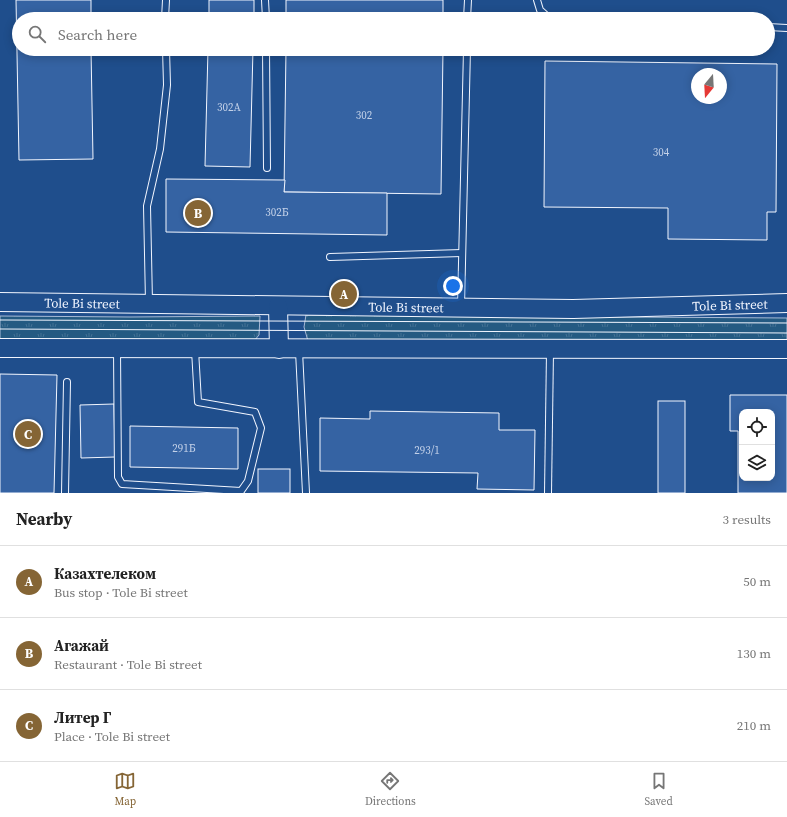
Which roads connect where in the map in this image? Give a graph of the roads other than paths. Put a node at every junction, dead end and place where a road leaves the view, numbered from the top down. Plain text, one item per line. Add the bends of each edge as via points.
1 (166, 0) edge
2 (265, 0) edge
3 (468, 0) edge
4 (537, 0) edge
5 (165, 12) edge
6 (266, 12) edge
7 (467, 12) edge
8 (542, 12) edge
9 (775, 27) edge
10 (787, 28) edge
11 (166, 56) edge
12 (266, 56) edge
13 (467, 56) edge
14 (267, 168) dead end
15 (462, 253) junction
16 (330, 257) dead end
17 (0, 302) edge
18 (787, 303) edge
19 (150, 304) junction
20 (278, 306) junction
21 (461, 308) junction
22 (0, 348) edge
23 (117, 349) junction
24 (195, 349) junction
25 (279, 349) junction
26 (299, 349) junction
27 (550, 349) junction
28 (787, 349) edge
29 (67, 382) dead end
30 (65, 493) edge
31 (306, 493) edge
32 (548, 493) edge

1 - 5 lane
2 - 6 lane
3 - 7 lane
4 - 8 lane
9 - 10 lane
11 - 19 lane via 167,85 160,149 147,206
12 - 14 lane
13 - 15 lane
15 - 16 lane
15 - 21 lane
17 - 19 main road, Tole Bi street
18 - 21 main road, Tole Bi street via 573,309
19 - 20 main road, Tole Bi street
20 - 21 main road, Tole Bi street
20 - 25 main road
22 - 23 main road
23 - 24 main road
23 - 24 lane via 118,477 122,484 241,491 248,481 261,428 255,412 198,402
24 - 25 main road
25 - 26 main road
26 - 27 main road
26 - 31 lane
27 - 28 main road
27 - 32 lane
29 - 30 lane

